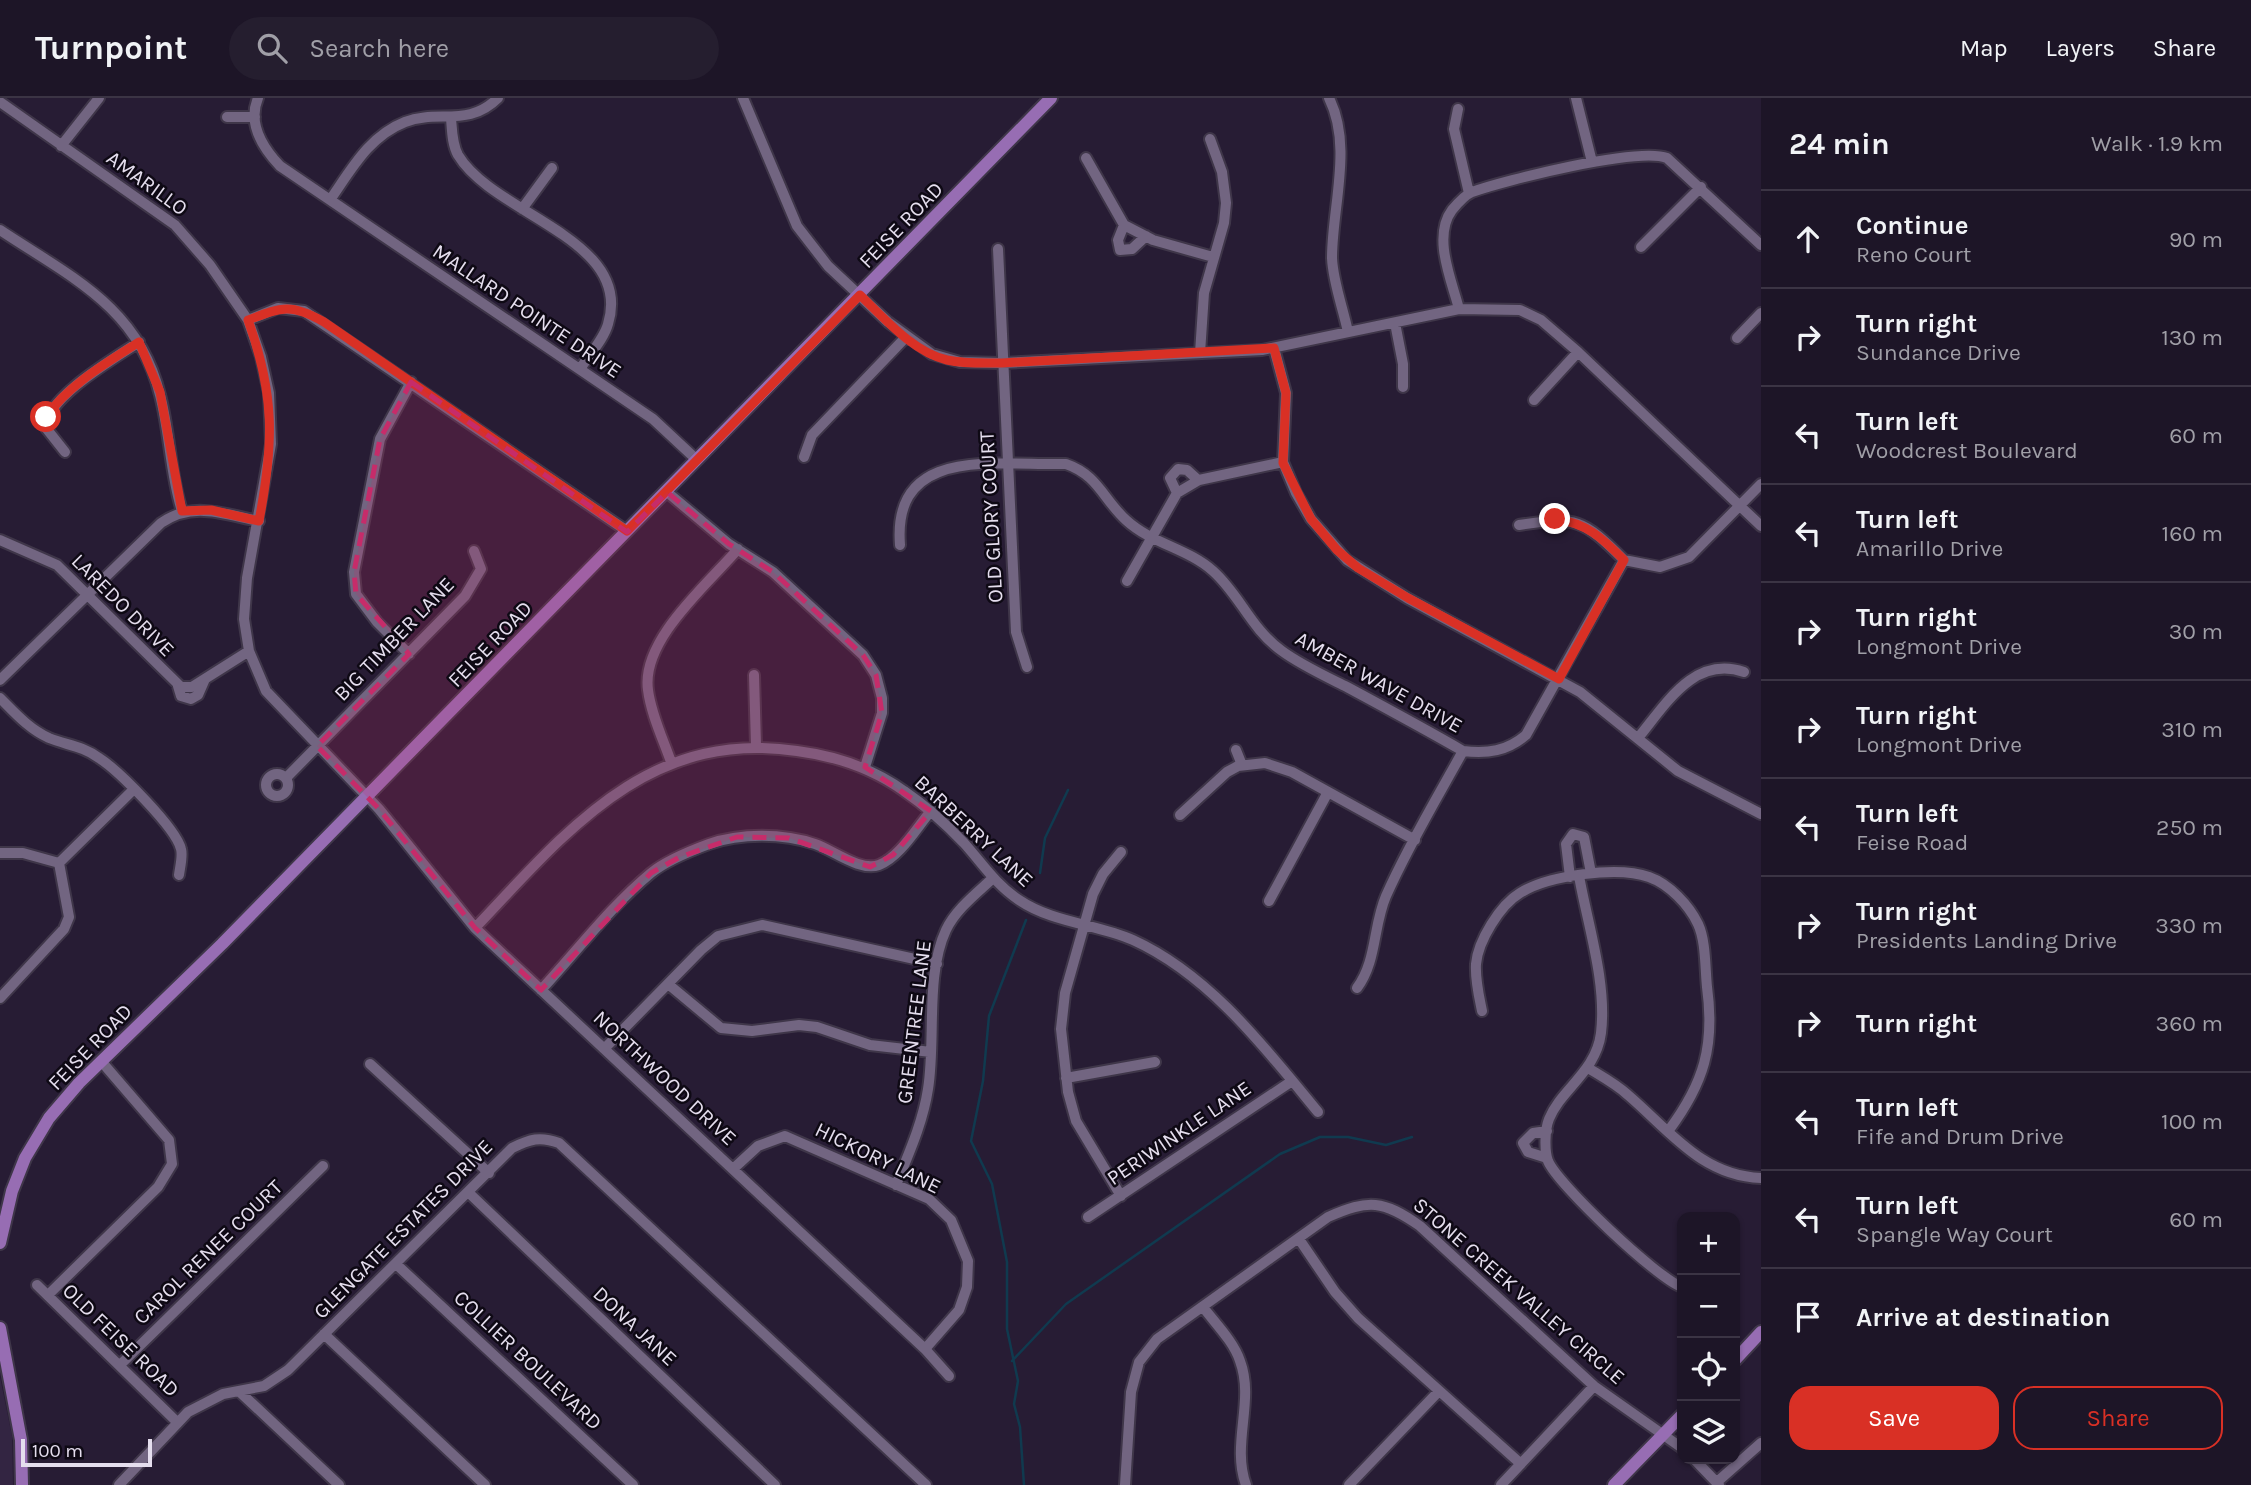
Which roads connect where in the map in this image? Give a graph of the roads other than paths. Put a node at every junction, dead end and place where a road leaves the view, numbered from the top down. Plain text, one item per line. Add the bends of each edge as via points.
1 (99, 98) edge
2 (258, 98) edge
3 (498, 98) edge
4 (743, 98) edge
5 (1051, 98) edge
6 (1329, 98) edge
7 (1576, 98) edge
8 (0, 102) edge
9 (1458, 109) dead end
10 (227, 117) dead end
11 (255, 117) junction
12 (451, 118) junction
13 (1210, 139) dead end
14 (61, 146) junction
15 (1086, 158) dead end
16 (1592, 162) junction
17 (552, 168) dead end
18 (1701, 187) junction
19 (1469, 193) junction
20 (330, 200) junction
21 (523, 209) junction
22 (1124, 225) junction
23 (0, 230) edge
24 (1146, 236) junction
25 (1761, 245) edge
26 (1641, 247) dead end
27 (998, 249) dead end
28 (1213, 257) junction
29 (860, 295) junction
30 (1459, 309) junction
31 (1761, 313) edge
32 (248, 320) junction
33 (1395, 323) junction
34 (1348, 332) junction
35 (906, 337) junction
36 (1737, 338) dead end
37 (139, 342) junction
38 (1274, 348) junction
39 (1578, 352) junction
40 (1200, 353) junction
41 (1002, 363) junction
42 (580, 369) junction
43 (411, 382) junction
44 (1403, 387) dead end
45 (1534, 400) dead end
46 (65, 452) dead end
47 (804, 457) dead end
48 (697, 460) junction
49 (1283, 463) junction
50 (1008, 465) junction
51 (1198, 480) junction
52 (1761, 484) edge
53 (667, 492) junction
54 (1177, 493) junction
55 (1740, 506) junction
56 (182, 511) junction
57 (259, 521) junction
58 (1519, 525) dead end
59 (1761, 526) edge
60 (627, 531) junction
61 (1149, 538) junction
62 (0, 540) edge
63 (900, 545) dead end
64 (738, 549) junction
65 (474, 551) dead end
66 (1624, 560) junction
67 (1127, 580) dead end
68 (87, 595) junction
69 (249, 651) junction
70 (409, 654) junction
71 (1027, 667) dead end
72 (1744, 672) dead end
73 (754, 675) dead end
74 (1559, 679) junction
75 (0, 680) edge
76 (0, 698) edge
77 (1638, 738) junction
78 (317, 746) junction
79 (756, 746) junction
80 (1237, 750) dead end
81 (1463, 751) junction
82 (671, 762) junction
83 (1242, 765) junction
84 (865, 767) junction
85 (286, 778) dead end
86 (133, 790) junction
87 (1328, 792) junction
88 (367, 797) junction
89 (931, 811) junction
90 (1761, 814) edge
91 (1180, 815) dead end
92 (1415, 840) junction
93 (1121, 852) dead end
94 (0, 853) edge
95 (59, 863) junction
96 (1591, 873) junction
97 (179, 875) dead end
98 (1574, 876) junction
99 (993, 878) junction
100 (1269, 901) dead end
101 (1084, 925) junction
102 (475, 928) junction
103 (937, 964) junction
104 (668, 984) junction
105 (1357, 988) dead end
106 (541, 990) junction
107 (0, 998) edge
108 (1482, 1012) dead end
109 (606, 1048) junction
110 (931, 1052) junction
111 (100, 1061) junction
112 (1155, 1062) dead end
113 (370, 1064) dead end
114 (1588, 1068) junction
115 (1066, 1078) junction
116 (1292, 1081) junction
117 (1318, 1112) dead end
118 (1547, 1130) junction
119 (1669, 1130) junction
120 (1547, 1158) junction
121 (323, 1166) dead end
122 (733, 1169) junction
123 (489, 1173) junction
124 (1761, 1178) edge
125 (896, 1185) junction
126 (469, 1193) junction
127 (1121, 1196) junction
128 (2, 1217) edge
129 (1088, 1217) dead end
130 (1299, 1239) junction
131 (0, 1244) edge
132 (396, 1264) junction
133 (1677, 1284) edge
134 (37, 1285) dead end
135 (48, 1295) junction
136 (1203, 1307) junction
137 (0, 1328) edge
138 (1761, 1332) edge
139 (324, 1334) junction
140 (925, 1349) junction
141 (1740, 1355) edge
142 (120, 1365) junction
143 (949, 1376) dead end
144 (1594, 1386) junction
145 (1438, 1391) junction
146 (241, 1393) junction
147 (1677, 1420) edge
148 (177, 1422) junction
149 (1664, 1433) junction
150 (1761, 1443) edge
151 (1677, 1444) edge
152 (1521, 1464) junction
153 (1699, 1464) edge
154 (1718, 1484) edge
155 (22, 1485) edge
156 (119, 1485) edge
157 (339, 1485) edge
158 (485, 1485) edge
159 (633, 1485) edge
160 (775, 1485) edge
161 (926, 1485) edge
162 (1125, 1485) edge
163 (1246, 1485) edge
164 (1349, 1485) edge
165 (1502, 1485) edge
166 (1614, 1485) edge

1 - 14 street
2 - 11 street, MALLARD POINTE DRIVE
3 - 12 street via 471,116
4 - 29 street via 797,226 828,266
5 - 29 main road, FEISE ROAD
6 - 34 street via 1338,124 1340,155 1332,261
7 - 16 street
8 - 14 street, AMARILLO
9 - 19 street via 1454,129
10 - 11 street
11 - 20 street, MALLARD POINTE DRIVE via 267,152 287,172
12 - 20 street via 406,122 372,142
12 - 21 street via 457,153 474,175
13 - 28 street via 1222,172 1226,202
14 - 32 street, AMARILLO via 175,225
15 - 22 street
16 - 18 street via 1659,155
16 - 19 street
17 - 21 street
18 - 25 street
18 - 26 street
19 - 30 street via 1451,211 1445,230 1444,251
20 - 42 street, MALLARD POINTE DRIVE
21 - 42 street via 600,264 610,286 608,327
22 - 24 street
22 - 24 street via 1118,240 1120,250 1132,249
23 - 37 street via 95,294 125,320
24 - 28 street
27 - 41 street, OLD GLORY COURT
28 - 40 street via 1200,310
29 - 35 street
29 - 48 main road, FEISE ROAD
30 - 33 street
30 - 39 street via 1520,310 1541,320
31 - 36 street
32 - 43 street via 278,308 304,311
32 - 57 street, AMARILLO via 269,393 271,444
33 - 34 street
33 - 44 street
34 - 38 street
35 - 41 street via 946,360
35 - 47 street via 812,435
37 - 46 street via 103,365 50,411 46,428
37 - 56 street via 160,392
38 - 40 street
38 - 49 street via 1286,393
39 - 45 street
39 - 55 street
40 - 41 street
41 - 50 street, OLD GLORY COURT
42 - 48 street, MALLARD POINTE DRIVE via 653,419
43 - 60 street
43 - 70 street via 380,439 354,572 356,594
48 - 53 main road, FEISE ROAD
49 - 51 street
49 - 74 street via 1311,519 1347,560
50 - 61 street, AMBER WAVE DRIVE via 1075,467 1091,476 1125,520
50 - 63 street, AMBER WAVE DRIVE via 961,466 927,475 912,489 899,513
50 - 71 street, OLD GLORY COURT via 1016,632
51 - 54 street
51 - 54 street via 1178,469 1170,478
52 - 55 street
53 - 60 main road, FEISE ROAD
53 - 64 street
54 - 61 street
55 - 59 street
55 - 66 street via 1681,561 1660,567
56 - 57 street via 211,510
56 - 68 street via 161,523
57 - 69 street, NORTHWOOD DRIVE via 246,592
58 - 66 street via 1555,519 1575,522 1599,535
60 - 88 main road, FEISE ROAD
61 - 67 street
61 - 81 street, AMBER WAVE DRIVE via 1212,570 1255,628 1283,652
62 - 68 street, LAREDO DRIVE via 57,565
64 - 82 street via 652,652 648,691
64 - 84 street via 773,572 863,655 876,675 881,713
65 - 70 street, BIG TIMBER LANE via 480,575
66 - 74 street, AMBER WAVE DRIVE
68 - 69 street, LAREDO DRIVE via 178,686 192,687
68 - 75 street
69 - 78 street, NORTHWOOD DRIVE via 266,691
70 - 78 street, BIG TIMBER LANE
72 - 77 street via 1716,667 1690,678
73 - 79 street
74 - 77 street
74 - 81 street, AMBER WAVE DRIVE via 1519,741 1499,751
76 - 86 street via 46,737 101,758
77 - 90 street via 1678,771
78 - 85 street, BIG TIMBER LANE
78 - 88 street, NORTHWOOD DRIVE
79 - 82 street, BARBERRY LANE
79 - 84 street, BARBERRY LANE via 812,753
80 - 83 street
81 - 92 street
82 - 102 street, BARBERRY LANE via 640,777 572,825
83 - 87 street via 1265,762
83 - 91 street via 1221,776
84 - 89 street, BARBERRY LANE
86 - 95 street
86 - 97 street via 173,831 182,850
87 - 92 street
87 - 100 street
88 - 102 street, NORTHWOOD DRIVE
88 - 111 main road, FEISE ROAD
89 - 99 street, BARBERRY LANE
89 - 106 street via 893,855 870,867 789,838 737,837 680,857 651,873
92 - 105 street via 1386,896 1374,929 1369,972
93 - 101 street via 1098,884
94 - 95 street via 23,853
95 - 107 street via 69,917 64,929
96 - 98 street
96 - 98 street via 1584,837 1573,834 1566,844
96 - 119 street via 1650,877 1673,891 1699,926 1710,1039 1703,1073 1688,1105
98 - 108 street via 1521,892 1496,920 1476,962
98 - 114 street via 1602,1009 1601,1037
99 - 101 street, BARBERRY LANE via 1034,909
99 - 103 street, GREENTREE LANE via 954,917
101 - 115 street via 1065,993 1061,1029
101 - 116 street, BARBERRY LANE via 1130,938 1160,953 1249,1031
102 - 106 street, NORTHWOOD DRIVE
103 - 104 street via 762,925 718,936
103 - 110 street, GREENTREE LANE
104 - 109 street
104 - 110 street via 713,1023 730,1030 799,1025 870,1045
106 - 109 street, NORTHWOOD DRIVE
109 - 122 street, NORTHWOOD DRIVE
110 - 125 street, GREENTREE LANE via 920,1123
111 - 128 main road, FEISE ROAD via 60,1104 36,1139
111 - 135 street via 169,1140 172,1164 158,1187
112 - 115 street
113 - 123 street
114 - 118 street via 1554,1111
114 - 119 street
115 - 127 street via 1076,1121
116 - 117 street, BARBERRY LANE
116 - 127 street, PERIWINKLE LANE
118 - 120 street
118 - 120 street via 1533,1133 1523,1143 1528,1152
119 - 124 street via 1691,1153 1717,1169
120 - 133 street via 1565,1186 1657,1272
121 - 142 street, CAROL RENEE COURT
122 - 125 street, HICKORY LANE via 758,1146 785,1136
122 - 140 street, NORTHWOOD DRIVE
123 - 126 street, GLENGATE ESTATES DRIVE
123 - 161 street, GLENGATE ESTATES DRIVE via 512,1148 530,1140 559,1143
125 - 140 street, HICKORY LANE via 929,1199 951,1220 968,1261 967,1287 959,1310
126 - 132 street, GLENGATE ESTATES DRIVE
126 - 160 street, DONA JANE
127 - 129 street, PERIWINKLE LANE
128 - 131 main road, FEISE ROAD
130 - 136 street, STONE CREEK VALLEY CIRCLE
130 - 144 street, STONE CREEK VALLEY CIRCLE via 1350,1207 1373,1203 1399,1211
130 - 145 street via 1358,1318
132 - 139 street, GLENGATE ESTATES DRIVE
132 - 159 street, COLLIER BOULEVARD
134 - 135 street, OLD FEISE ROAD
135 - 142 street, OLD FEISE ROAD
136 - 162 street, STONE CREEK VALLEY CIRCLE via 1157,1339 1139,1362 1132,1392
136 - 163 street via 1240,1360 1244,1383 1238,1457
137 - 155 main road via 21,1440
138 - 141 main road
139 - 146 street, GLENGATE ESTATES DRIVE via 288,1370 264,1386
139 - 158 street
140 - 143 street, NORTHWOOD DRIVE
142 - 148 street, OLD FEISE ROAD
144 - 149 street, STONE CREEK VALLEY CIRCLE
144 - 152 street
145 - 152 street
145 - 164 street
146 - 148 street, GLENGATE ESTATES DRIVE via 205,1401
146 - 157 street
147 - 149 main road
148 - 156 street, GLENGATE ESTATES DRIVE
149 - 151 street, STONE CREEK VALLEY CIRCLE
149 - 166 main road
150 - 154 street
152 - 165 street
153 - 154 street

